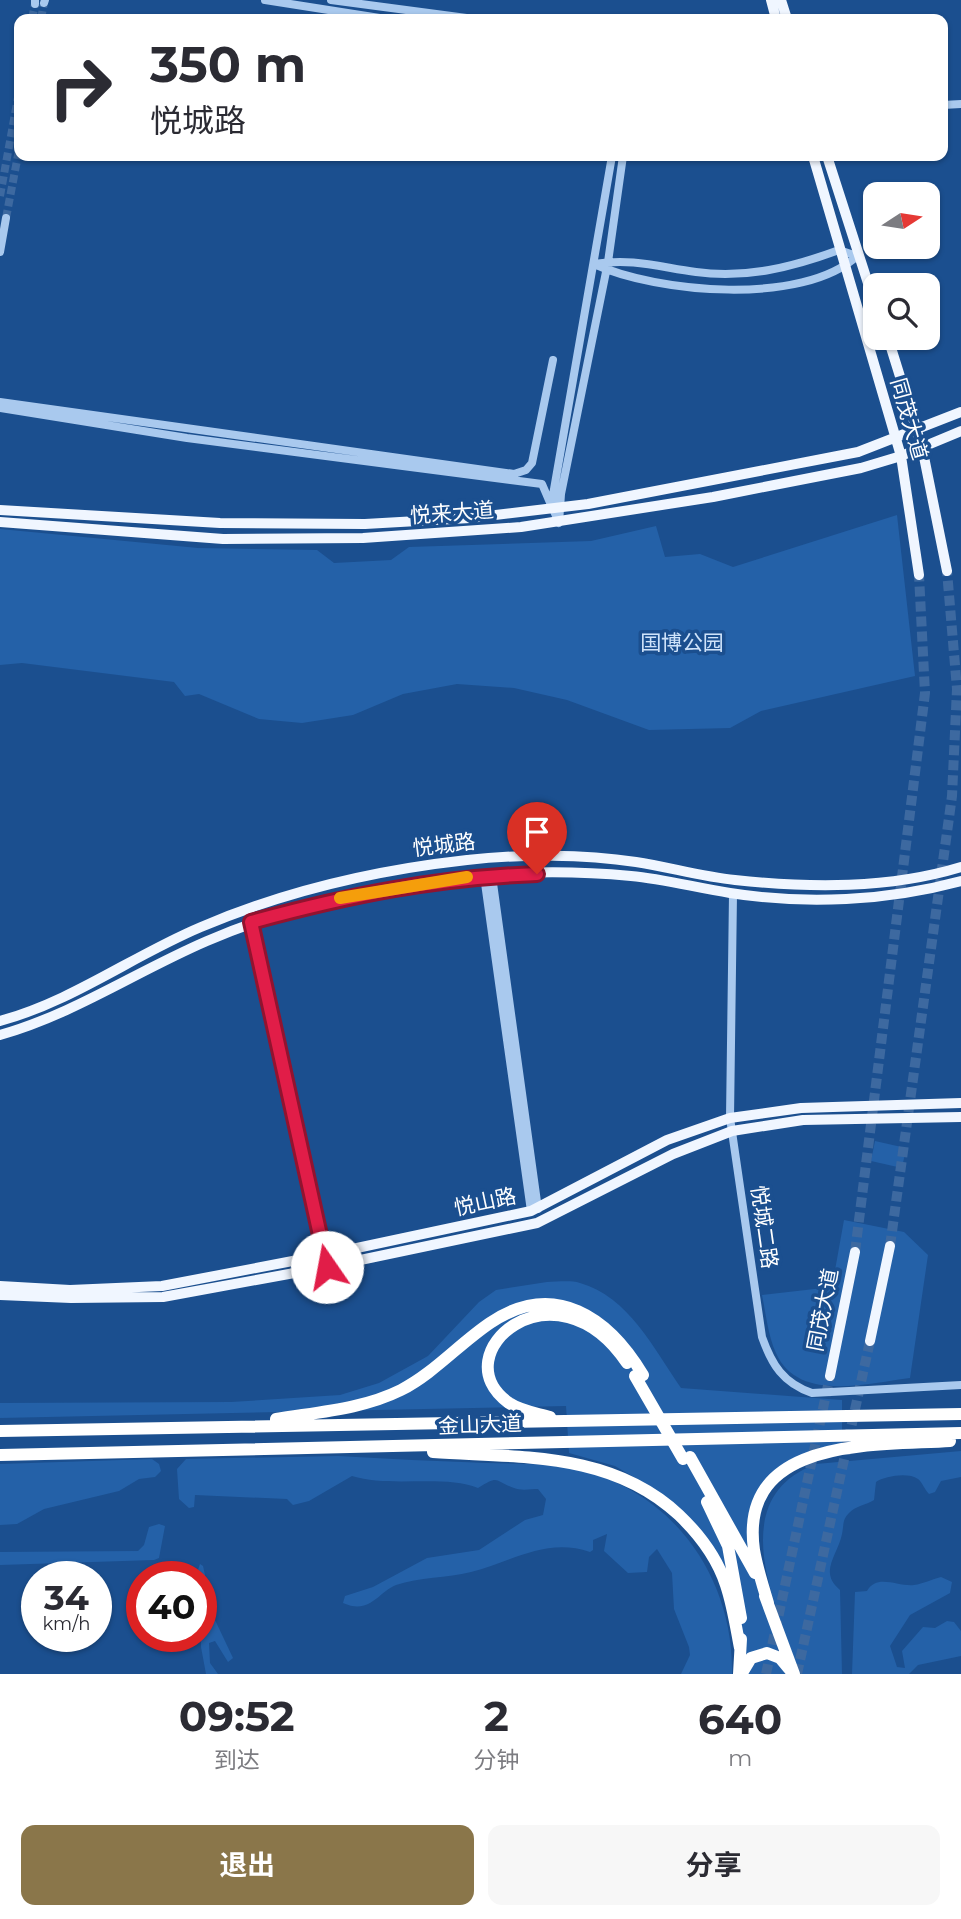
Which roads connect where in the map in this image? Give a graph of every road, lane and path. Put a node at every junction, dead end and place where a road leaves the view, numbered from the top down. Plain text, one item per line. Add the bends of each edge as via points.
1 (264, 0) edge
2 (331, 0) edge
3 (354, 14) edge
4 (436, 14) edge
5 (611, 161) edge
6 (622, 161) edge
7 (814, 161) edge
8 (829, 161) edge
9 (6, 218) dead end
10 (839, 250) junction
11 (0, 252) edge
12 (858, 256) junction
13 (594, 264) junction
14 (606, 265) junction
15 (844, 268) junction
16 (864, 273) edge
17 (892, 350) edge
18 (553, 360) dead end
19 (0, 407) edge
20 (961, 412) edge
21 (917, 430) junction
22 (961, 431) edge
23 (897, 438) junction
24 (922, 447) junction
25 (901, 456) junction
26 (558, 508) junction
27 (0, 510) edge
28 (0, 522) edge
29 (559, 523) junction
30 (947, 571) tunnel mouth
31 (919, 575) tunnel mouth
32 (961, 867) edge
33 (488, 876) junction
34 (961, 881) edge
35 (733, 894) junction
36 (251, 922) junction
37 (0, 1021) edge
38 (0, 1035) edge
39 (961, 1103) edge
40 (961, 1116) edge
41 (730, 1118) junction
42 (732, 1131) junction
43 (534, 1210) junction
44 (890, 1246) tunnel mouth
45 (855, 1252) tunnel mouth
46 (325, 1261) junction
47 (0, 1286) edge
48 (0, 1295) edge
49 (870, 1341) tunnel mouth
50 (639, 1375) junction
51 (830, 1376) tunnel mouth
52 (961, 1385) edge
53 (961, 1414) edge
54 (564, 1421) junction
55 (235, 1426) junction
56 (0, 1431) edge
57 (961, 1433) edge
58 (961, 1440) edge
59 (356, 1447) junction
60 (0, 1455) edge
61 (687, 1458) junction
62 (768, 1603) junction
63 (740, 1648) junction
64 (741, 1674) edge
65 (793, 1674) edge

1 - 3 street
2 - 4 street
5 - 13 street
6 - 14 street
7 - 10 main road, 同茂大道
8 - 12 main road
9 - 11 street
10 - 12 street
10 - 14 street via 769,272 696,272 622,259
10 - 15 main road, 同茂大道
12 - 15 street
12 - 16 main road
13 - 14 street
13 - 26 street
14 - 15 street via 619,275 746,291 776,289
14 - 26 street
15 - 23 main road, 同茂大道
17 - 21 main road, 同茂大道
18 - 19 street via 532,463 514,474
19 - 26 street via 187,438 542,484
20 - 21 main road, 悦来大道
21 - 23 main road, 悦来大道
21 - 24 main road, 同茂大道
22 - 24 main road, 悦来大道
23 - 25 main road, 同茂大道
23 - 26 main road, 悦来大道 via 858,452
24 - 25 main road, 悦来大道
24 - 30 main road, 同茂大道
25 - 29 main road, 悦来大道 via 809,478
25 - 31 main road, 同茂大道
26 - 27 main road, 悦来大道 via 365,524 220,523
26 - 29 street
28 - 29 main road, 悦来大道 via 223,538 363,538
32 - 37 main road, 悦城路 via 906,880 798,884 559,857 469,860 365,876 248,908 201,927 83,989
33 - 35 main road, 悦城路 via 632,876
33 - 36 main road, 悦城路 via 354,894
33 - 43 street
34 - 35 main road, 悦城路 via 868,897
35 - 41 street, 悦城二路
36 - 38 main road, 悦城路 via 181,952 89,1001
36 - 46 street
39 - 41 main road, 悦山路 via 801,1108
40 - 42 main road, 悦山路 via 803,1120
41 - 42 street, 悦城二路
41 - 43 main road, 悦山路 via 667,1140
42 - 46 main road, 悦山路 via 673,1154 537,1223
42 - 52 street, 悦城二路 via 762,1337 770,1361 783,1377 797,1388 832,1394
43 - 46 main road, 悦山路
44 - 49 main road
45 - 51 main road, 同茂大道
46 - 47 main road, 悦山路 via 162,1286 70,1290
46 - 48 main road, 悦山路 via 163,1297
50 - 54 highway via 584,1323 543,1315 509,1326 496,1340 490,1358 496,1388 510,1403
50 - 55 highway via 618,1338 589,1315 558,1306 529,1306 493,1321 425,1376 387,1396 341,1409
50 - 61 highway
53 - 54 highway, 金山大道
54 - 55 highway, 金山大道
55 - 56 highway, 金山大道
57 - 59 highway, 金山大道
58 - 62 highway via 843,1448 792,1463 766,1490 755,1520 754,1549
59 - 60 highway, 金山大道
59 - 63 highway via 564,1461 616,1473 660,1496 710,1552 726,1584
61 - 62 highway
61 - 63 highway via 727,1546 742,1621
62 - 65 highway
63 - 64 highway
64 - 65 highway via 751,1658 767,1653 780,1658

